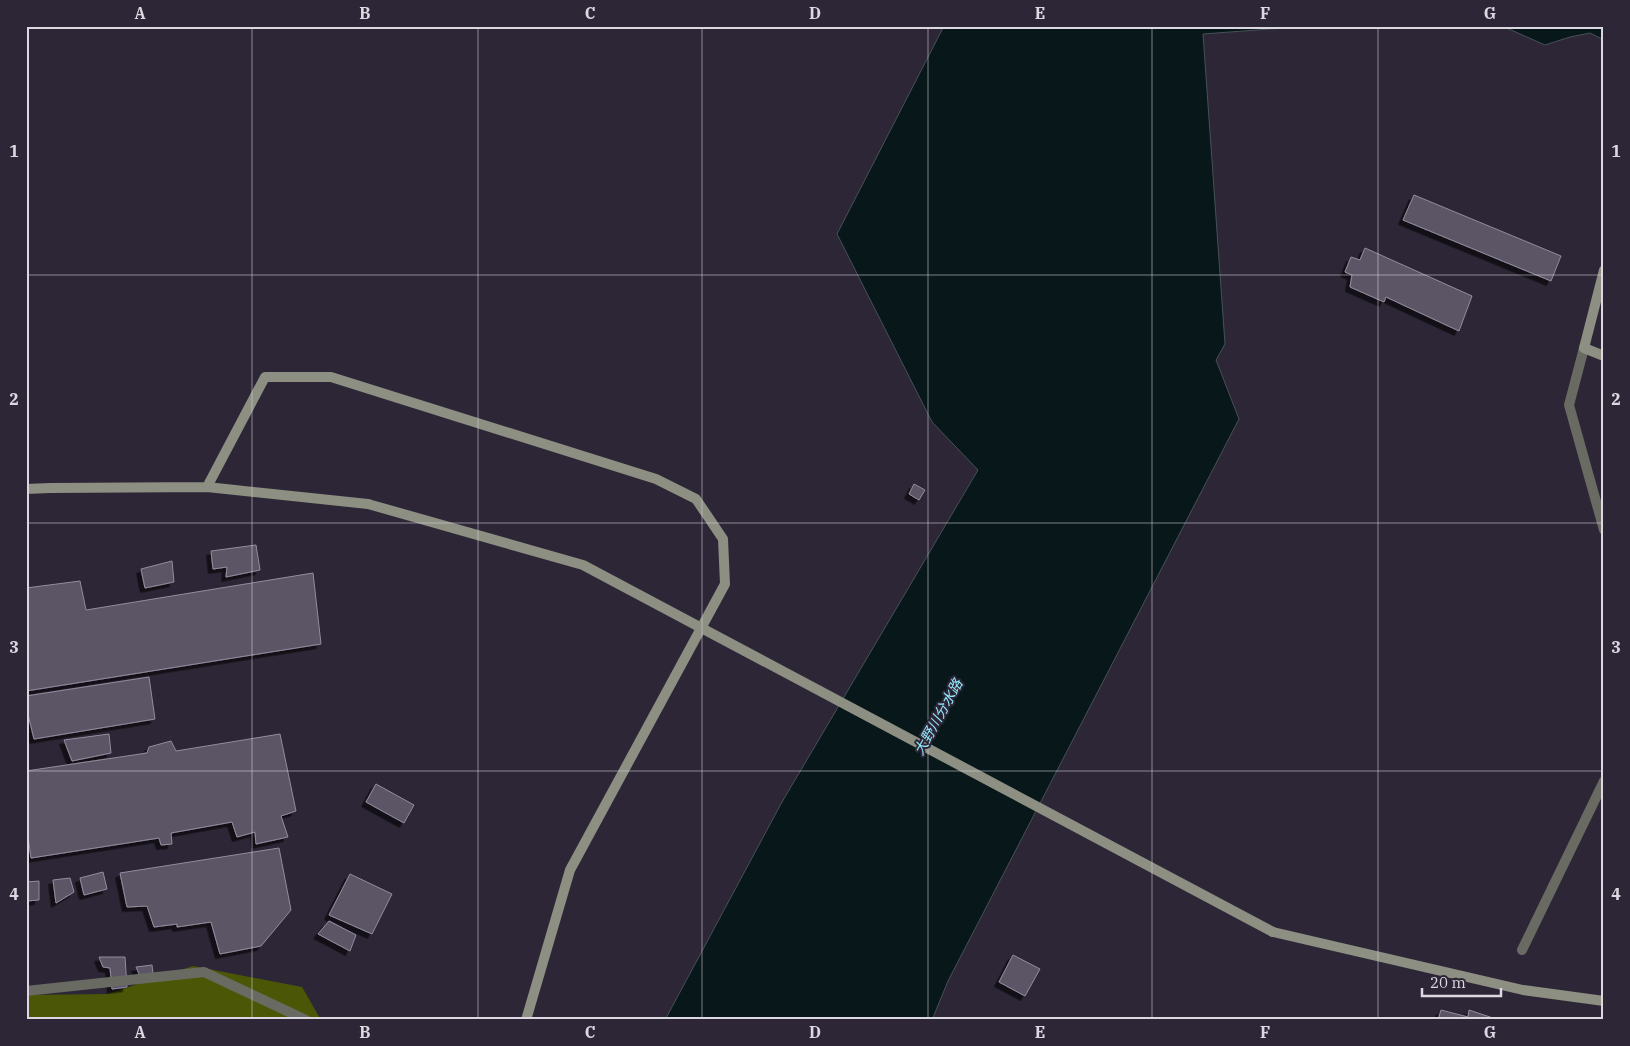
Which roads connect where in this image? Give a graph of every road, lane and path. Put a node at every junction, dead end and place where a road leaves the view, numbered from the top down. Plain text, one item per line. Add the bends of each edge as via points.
1 (1604, 270) edge
2 (1584, 348) junction
3 (1604, 356) edge
4 (207, 487) junction
5 (26, 489) edge
6 (1604, 530) edge
7 (1604, 781) edge
8 (1522, 950) dead end
9 (26, 991) edge
10 (1604, 1001) edge
11 (306, 1020) edge
12 (526, 1020) edge

1 - 2 street
2 - 3 street
2 - 6 street via 1569,405
4 - 5 street
4 - 10 street, bridge via 368,504 583,565 1273,932 1523,990
4 - 12 street via 265,377 331,377 656,479 696,499 723,539 725,584 570,870
7 - 8 street
9 - 11 street via 204,972

